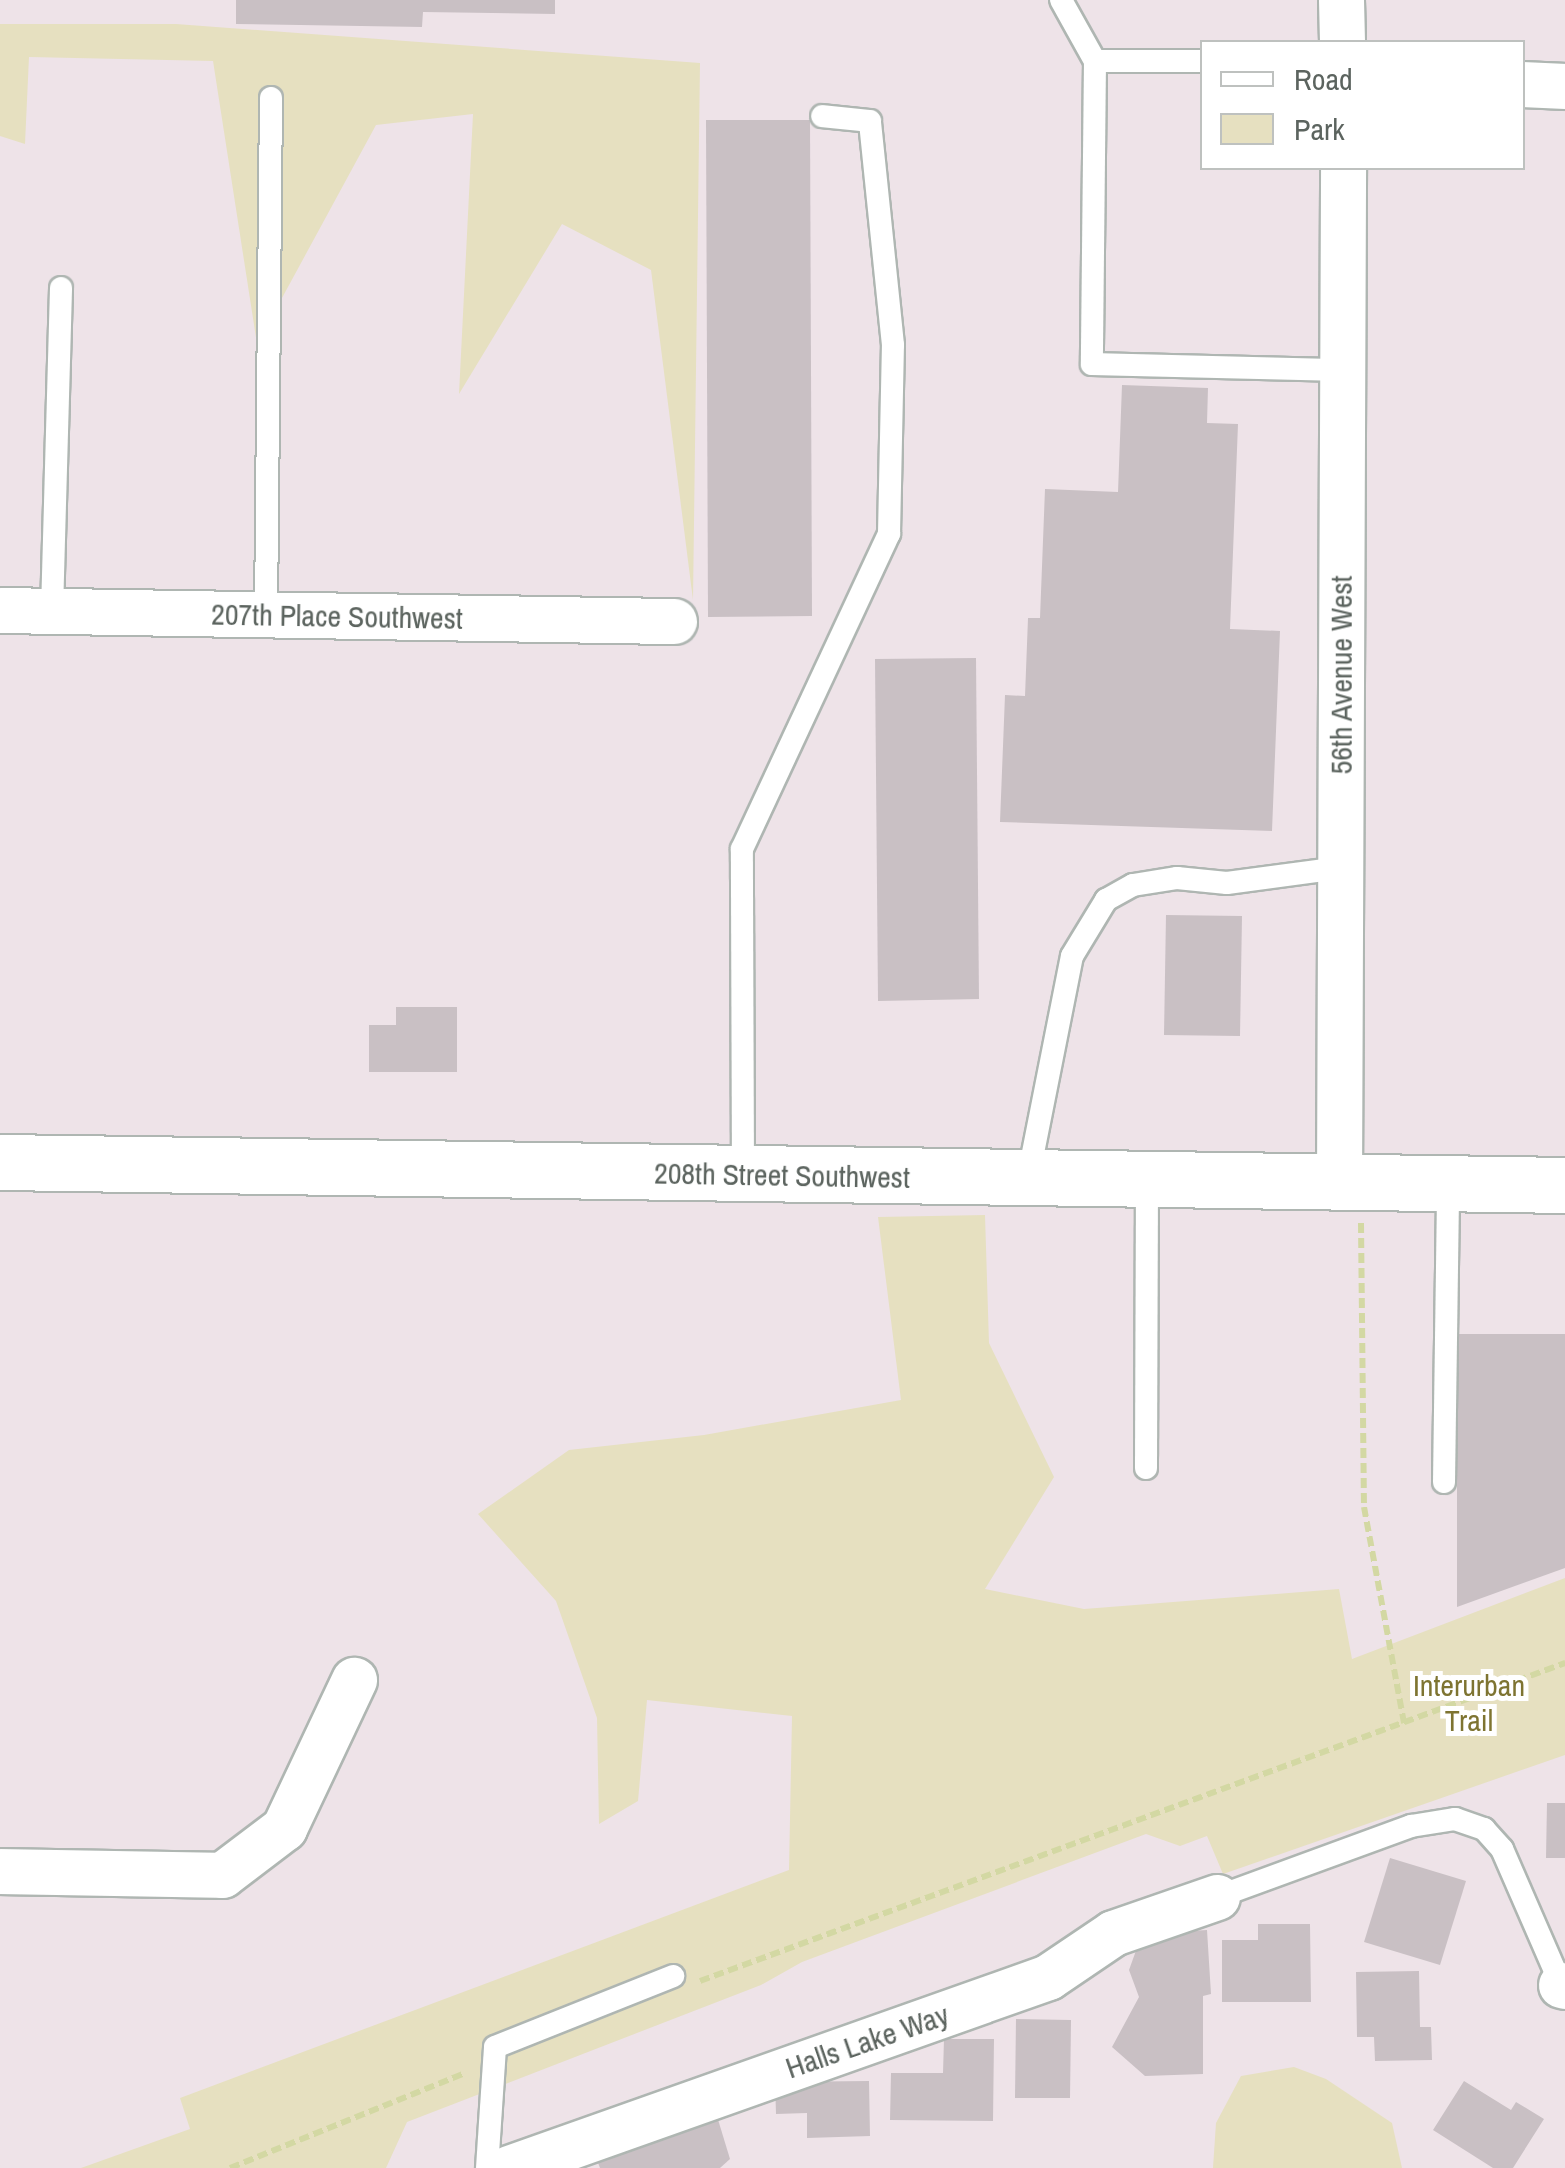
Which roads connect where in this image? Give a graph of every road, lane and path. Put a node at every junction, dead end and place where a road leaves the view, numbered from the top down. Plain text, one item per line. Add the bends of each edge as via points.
1 (1061, 0) edge
2 (1341, 0) edge
3 (1342, 40) edge
4 (1095, 61) junction
5 (1200, 61) edge
6 (1525, 84) edge
7 (1565, 86) edge
8 (270, 98) dead end
9 (822, 116) dead end
10 (1343, 170) edge
11 (61, 288) dead end
12 (1342, 370) junction
13 (0, 610) edge
14 (52, 611) junction
15 (266, 615) junction
16 (674, 621) dead end
17 (1340, 868) junction
18 (0, 1162) edge
19 (743, 1174) junction
20 (1028, 1178) junction
21 (1147, 1180) junction
22 (1350, 1183) junction
23 (1448, 1184) junction
24 (1565, 1184) edge
25 (1146, 1468) dead end
26 (1444, 1482) dead end
27 (1565, 1663) edge
28 (354, 1680) dead end
29 (1404, 1723) junction
30 (0, 1871) edge
31 (1217, 1897) joint
32 (792, 1945) dead end
33 (673, 1976) dead end
34 (1563, 1986) edge
35 (490, 2065) junction
36 (230, 2168) edge
37 (488, 2168) edge
38 (509, 2168) edge

1 - 4 lane
2 - 3 street
4 - 5 lane
4 - 12 lane via 1092,364
6 - 7 street
8 - 15 lane
9 - 19 lane via 870,122 893,345 889,534 742,849
10 - 12 street, 56th Avenue West
11 - 14 lane
12 - 17 street, 56th Avenue West
13 - 14 street, 207th Place Southwest
14 - 15 street, 207th Place Southwest
15 - 16 street, 207th Place Southwest
17 - 20 lane via 1227,883 1178,878 1133,885 1106,900 1072,956
17 - 22 street, 56th Avenue West
18 - 19 street, 208th Street Southwest
19 - 20 street, 208th Street Southwest
20 - 21 street, 208th Street Southwest
21 - 22 street, 208th Street Southwest
21 - 25 lane
22 - 23 street, 208th Street Southwest
22 - 29 path via 1364,1506
23 - 24 street, 208th Street Southwest
23 - 26 lane
27 - 29 path
28 - 30 street via 284,1828 222,1876
29 - 32 path
31 - 34 lane via 1411,1826 1455,1819 1484,1829 1502,1850
31 - 38 street, Halls Lake Way via 1112,1932 1048,1978
33 - 35 lane via 495,2047
35 - 36 path
35 - 37 lane

